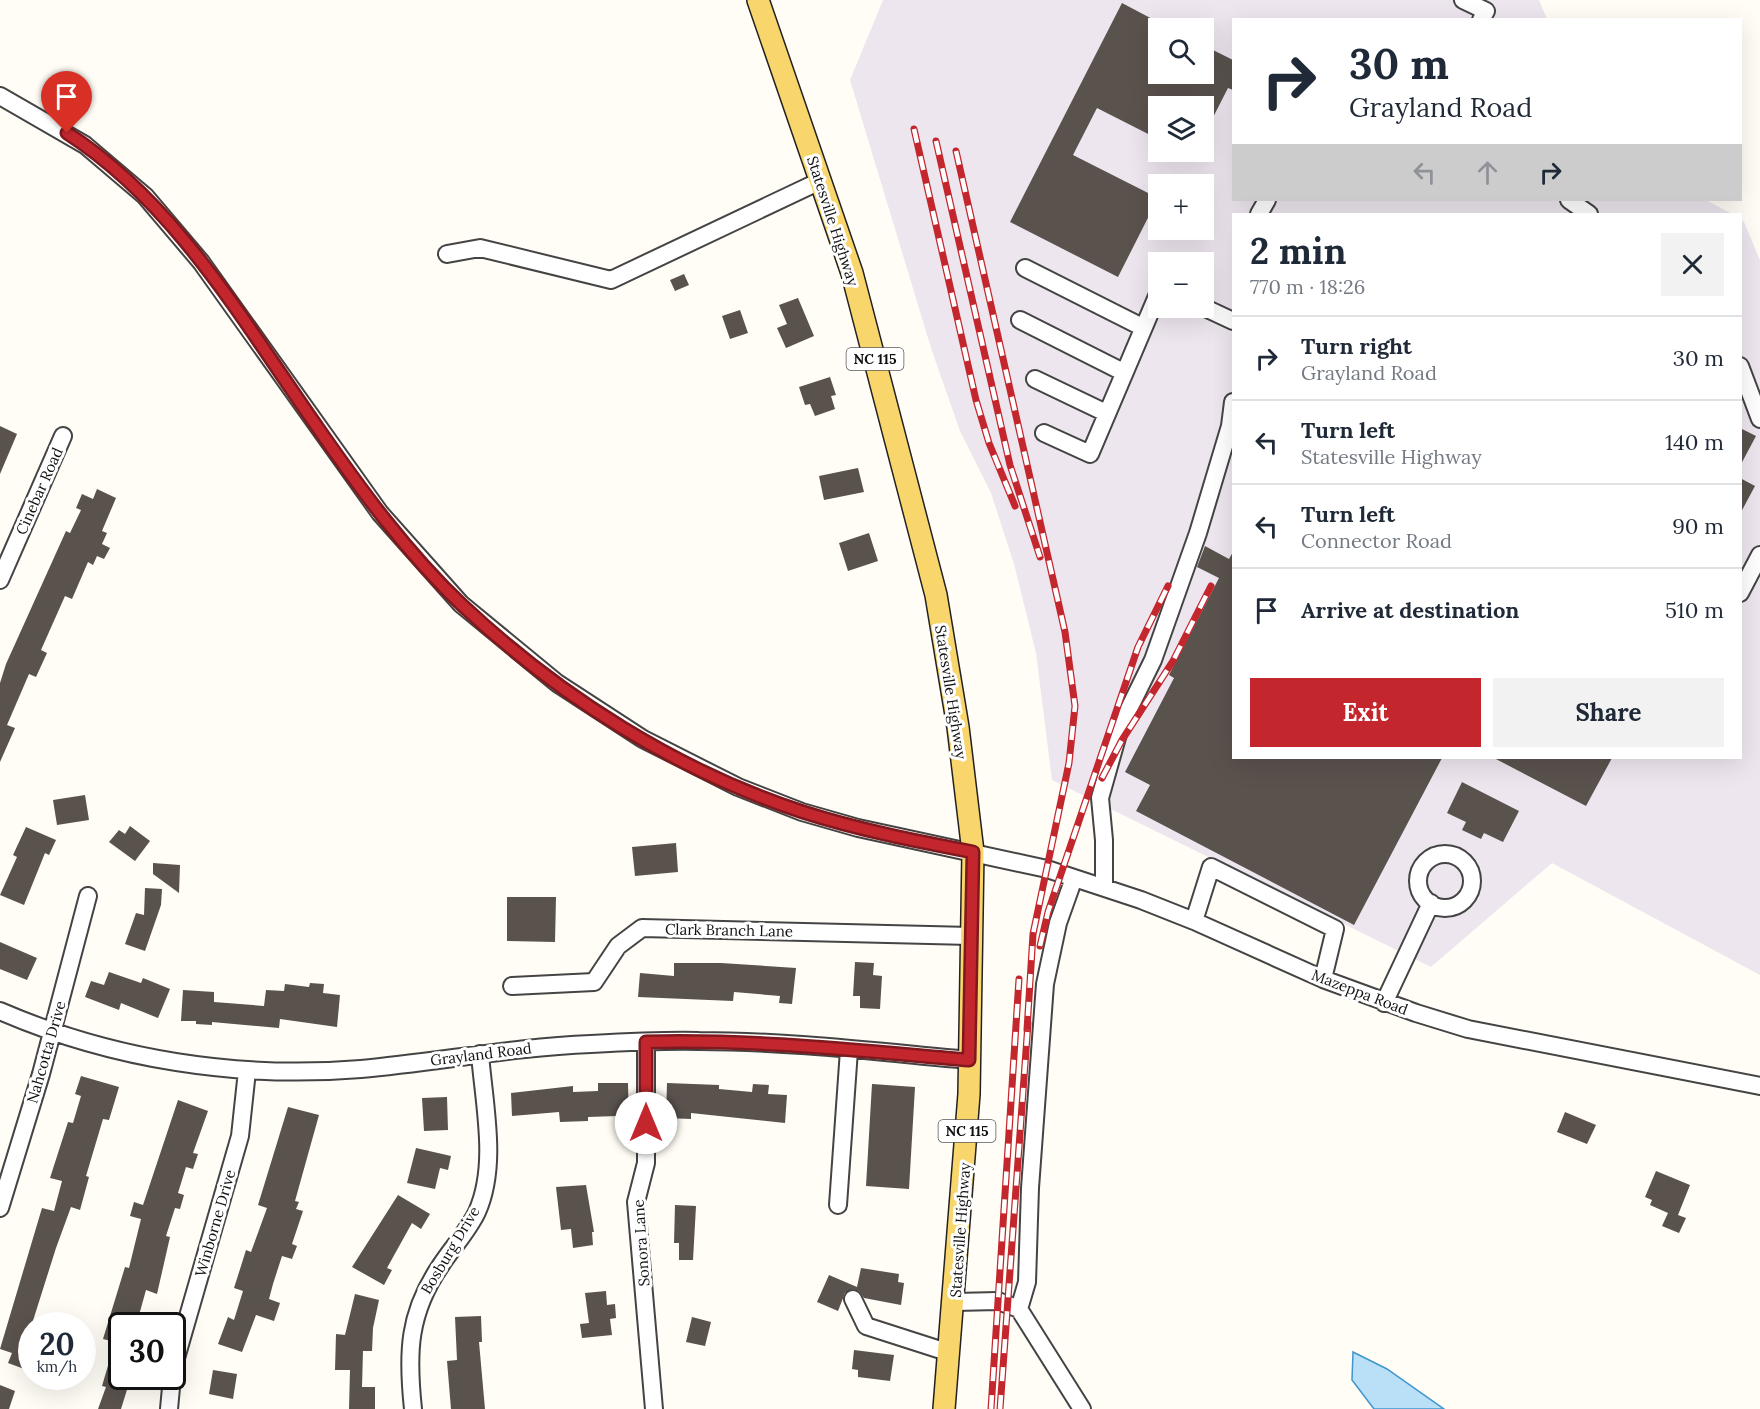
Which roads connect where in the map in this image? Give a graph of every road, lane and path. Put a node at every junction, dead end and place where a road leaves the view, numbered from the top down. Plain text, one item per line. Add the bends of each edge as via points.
1 (758, 0) edge
2 (1463, 0) edge
3 (1483, 18) edge
4 (0, 96) edge
5 (820, 181) junction
6 (1570, 201) edge
7 (1588, 213) edge
8 (447, 254) dead end
9 (1025, 268) dead end
10 (1214, 312) edge
11 (1148, 315) edge
12 (1020, 320) dead end
13 (1232, 321) edge
14 (1142, 327) junction
15 (1742, 371) edge
16 (1123, 372) junction
17 (1035, 379) dead end
18 (1232, 410) edge
19 (1106, 413) junction
20 (1760, 419) edge
21 (1044, 433) dead end
22 (63, 436) dead end
23 (1760, 555) edge
24 (0, 579) edge
25 (1742, 589) edge
26 (973, 852) junction
27 (1074, 878) junction
28 (1104, 887) junction
29 (88, 896) dead end
30 (1431, 903) dead end
31 (1194, 921) junction
32 (970, 936) junction
33 (1323, 979) junction
34 (512, 986) dead end
35 (1384, 1003) junction
36 (0, 1011) edge
37 (51, 1033) junction
38 (646, 1042) junction
39 (849, 1050) junction
40 (480, 1054) junction
41 (969, 1060) junction
42 (247, 1071) junction
43 (1760, 1086) edge
44 (838, 1205) dead end
45 (0, 1208) edge
46 (853, 1299) dead end
47 (955, 1302) junction
48 (1020, 1309) junction
49 (186, 1323) edge
50 (950, 1353) junction
51 (171, 1390) edge
52 (169, 1409) edge
53 (413, 1409) edge
54 (654, 1409) edge
55 (944, 1409) edge
56 (1082, 1409) edge

1 - 5 main road, Statesville Highway / NC 115
2 - 3 street via 1486,11
4 - 26 street, Mazeppa Road via 85,145 145,196 201,262 380,513 461,604 520,654 643,739 738,787 858,828
5 - 8 street via 611,280 480,248
5 - 26 main road, Statesville Highway / NC 115 via 852,273 936,595
6 - 7 street
9 - 14 street
10 - 13 street
11 - 14 street
12 - 16 street
14 - 16 street
15 - 20 street
16 - 19 street
17 - 19 street
18 - 28 street via 1198,533 1153,660 1120,727 1100,798
19 - 21 street via 1090,454
22 - 24 street, Cinebar Road
23 - 25 street
26 - 27 street, Mazeppa Road
26 - 32 main road, Statesville Highway / NC 115
27 - 28 street, Mazeppa Road
27 - 48 street via 1058,923 1045,984 1027,1281
28 - 31 street, Mazeppa Road
29 - 37 street, Nahcotta Drive
30 - 35 street
31 - 33 street, Mazeppa Road
31 - 33 street via 1211,867 1335,929
32 - 34 street, Clark Branch Lane via 642,928 618,946 594,982
32 - 41 main road, Statesville Highway / NC 115
33 - 35 street, Mazeppa Road
35 - 43 street, Mazeppa Road via 1468,1029
36 - 37 street, Grayland Road
37 - 42 street, Grayland Road via 154,1059
37 - 45 street, Nahcotta Drive
38 - 39 street, Grayland Road via 700,1041
38 - 40 street, Grayland Road
38 - 54 street, Sonora Lane via 646,1163 636,1202
39 - 41 street, Grayland Road
39 - 44 street
40 - 42 street, Grayland Road via 361,1069
40 - 53 street, Bosburg Drive via 487,1177 476,1213 420,1300 410,1337
41 - 47 main road, Statesville Highway / NC 115
42 - 49 street, Winborne Drive via 240,1136
46 - 50 street via 866,1326
47 - 48 street via 998,1301
47 - 50 main road, Statesville Highway / NC 115
48 - 56 street
50 - 55 main road, Statesville Highway / NC 115
51 - 52 street

